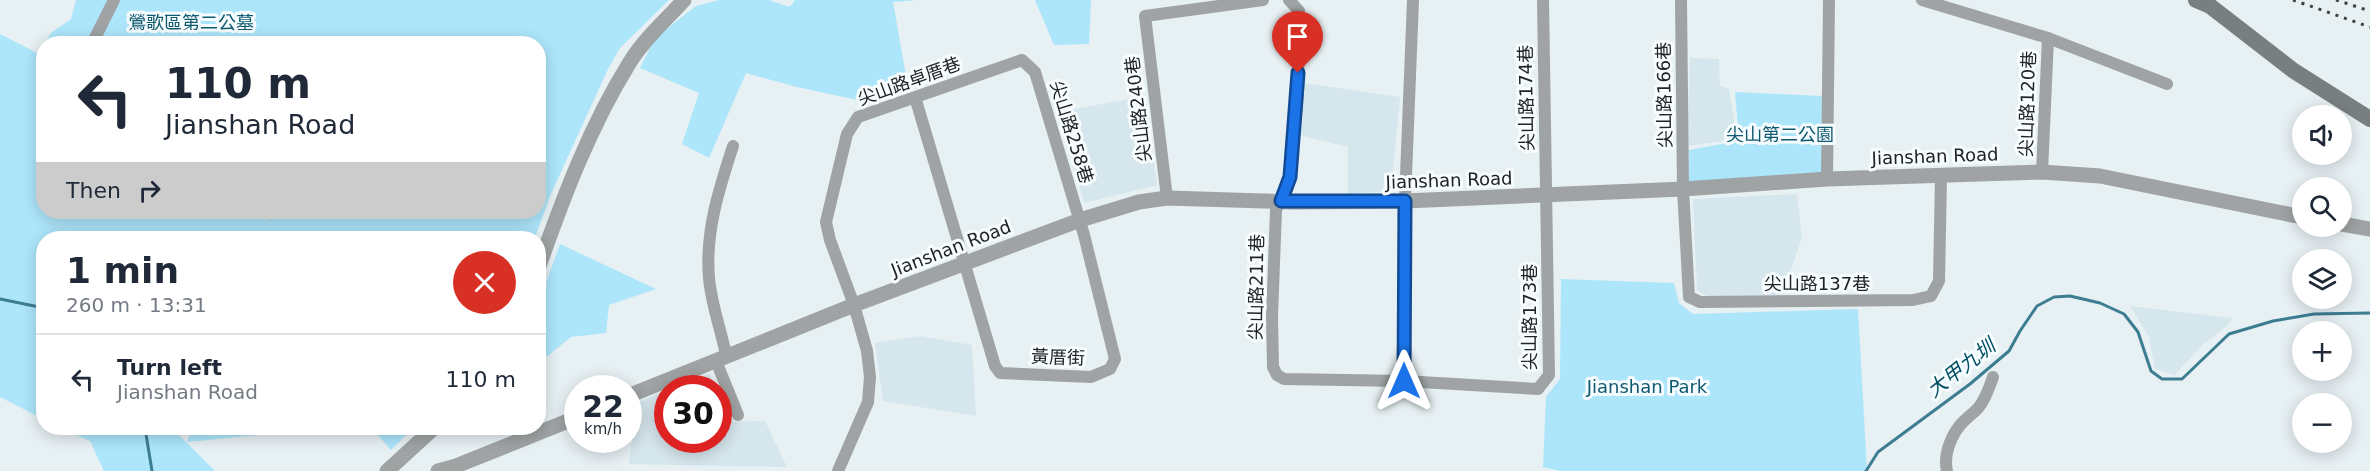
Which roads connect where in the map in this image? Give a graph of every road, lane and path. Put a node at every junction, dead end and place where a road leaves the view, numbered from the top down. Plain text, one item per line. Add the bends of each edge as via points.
1 (114, 0) edge
2 (684, 0) edge
3 (1263, 0) edge
4 (1289, 0) edge
5 (1413, 0) edge
6 (1543, 0) edge
7 (1681, 0) edge
8 (1829, 0) edge
9 (1922, 0) edge
10 (2196, 0) edge
11 (97, 36) edge
12 (2048, 38) junction
13 (1022, 60) joint
14 (2167, 84) dead end
15 (915, 97) junction
16 (2370, 118) edge
17 (733, 146) dead end
18 (2042, 172) junction
19 (1941, 176) junction
20 (1827, 179) junction
21 (1683, 189) junction
22 (1546, 196) junction
23 (1167, 198) junction
24 (1281, 201) junction
25 (1405, 201) junction
26 (2292, 215) edge
27 (1080, 220) junction
28 (2352, 226) edge
29 (2370, 229) edge
30 (546, 246) edge
31 (965, 264) junction
32 (854, 305) junction
33 (721, 358) junction
34 (1277, 375) joint
35 (1993, 377) dead end
36 (1404, 381) junction
37 (642, 390) edge
38 (738, 415) dead end
39 (564, 423) edge
40 (546, 431) edge
41 (426, 435) edge
42 (536, 435) edge
43 (457, 469) edge
44 (387, 471) edge
45 (438, 471) edge
46 (838, 471) edge
47 (1947, 471) edge

1 - 11 street
2 - 30 street via 642,46 614,90
3 - 23 street, 尖山路240巷 via 1145,16
4 - 24 street, 尖山路211巷 via 1299,11 1298,94 1290,177
5 - 25 street
6 - 22 street, 尖山路174巷
7 - 21 street, 尖山路166巷
8 - 20 street
9 - 12 street
10 - 16 main road via 2210,6 2294,71
12 - 14 street
12 - 18 street, 尖山路120巷
13 - 15 street, 尖山路卓厝巷
13 - 27 street, 尖山路258巷 via 1035,72
15 - 31 street
15 - 32 street, 尖山路卓厝巷 via 858,117 847,134 826,222
17 - 33 street via 709,242 709,279
18 - 19 street, Jianshan Road
18 - 26 street, Jianshan Road via 2100,176
19 - 20 street, Jianshan Road
19 - 21 street, 尖山路137巷 via 1939,281 1931,296 1912,300 1700,302 1689,297
20 - 21 street, Jianshan Road
21 - 22 street, Jianshan Road
22 - 25 street, Jianshan Road
22 - 36 street, 尖山路173巷 via 1549,375 1538,389
23 - 24 street, Jianshan Road
23 - 27 street, Jianshan Road
24 - 25 street, Jianshan Road
24 - 34 street, 尖山路211巷 via 1276,210 1272,317 1273,368
25 - 36 street
27 - 31 street, Jianshan Road
27 - 31 street, 黃厝街 via 1115,359 1110,369 1101,374 1091,377 1000,373
28 - 29 street
31 - 32 street, Jianshan Road
32 - 33 street, Jianshan Road
32 - 46 street, 尖山路卓厝巷 via 867,351 868,402
33 - 37 street, Jianshan Road
33 - 38 street
34 - 36 street, 尖山路173巷 via 1284,379
35 - 47 street via 1977,410 1952,438 1945,461
39 - 40 street
41 - 44 street
42 - 43 street
43 - 45 street

